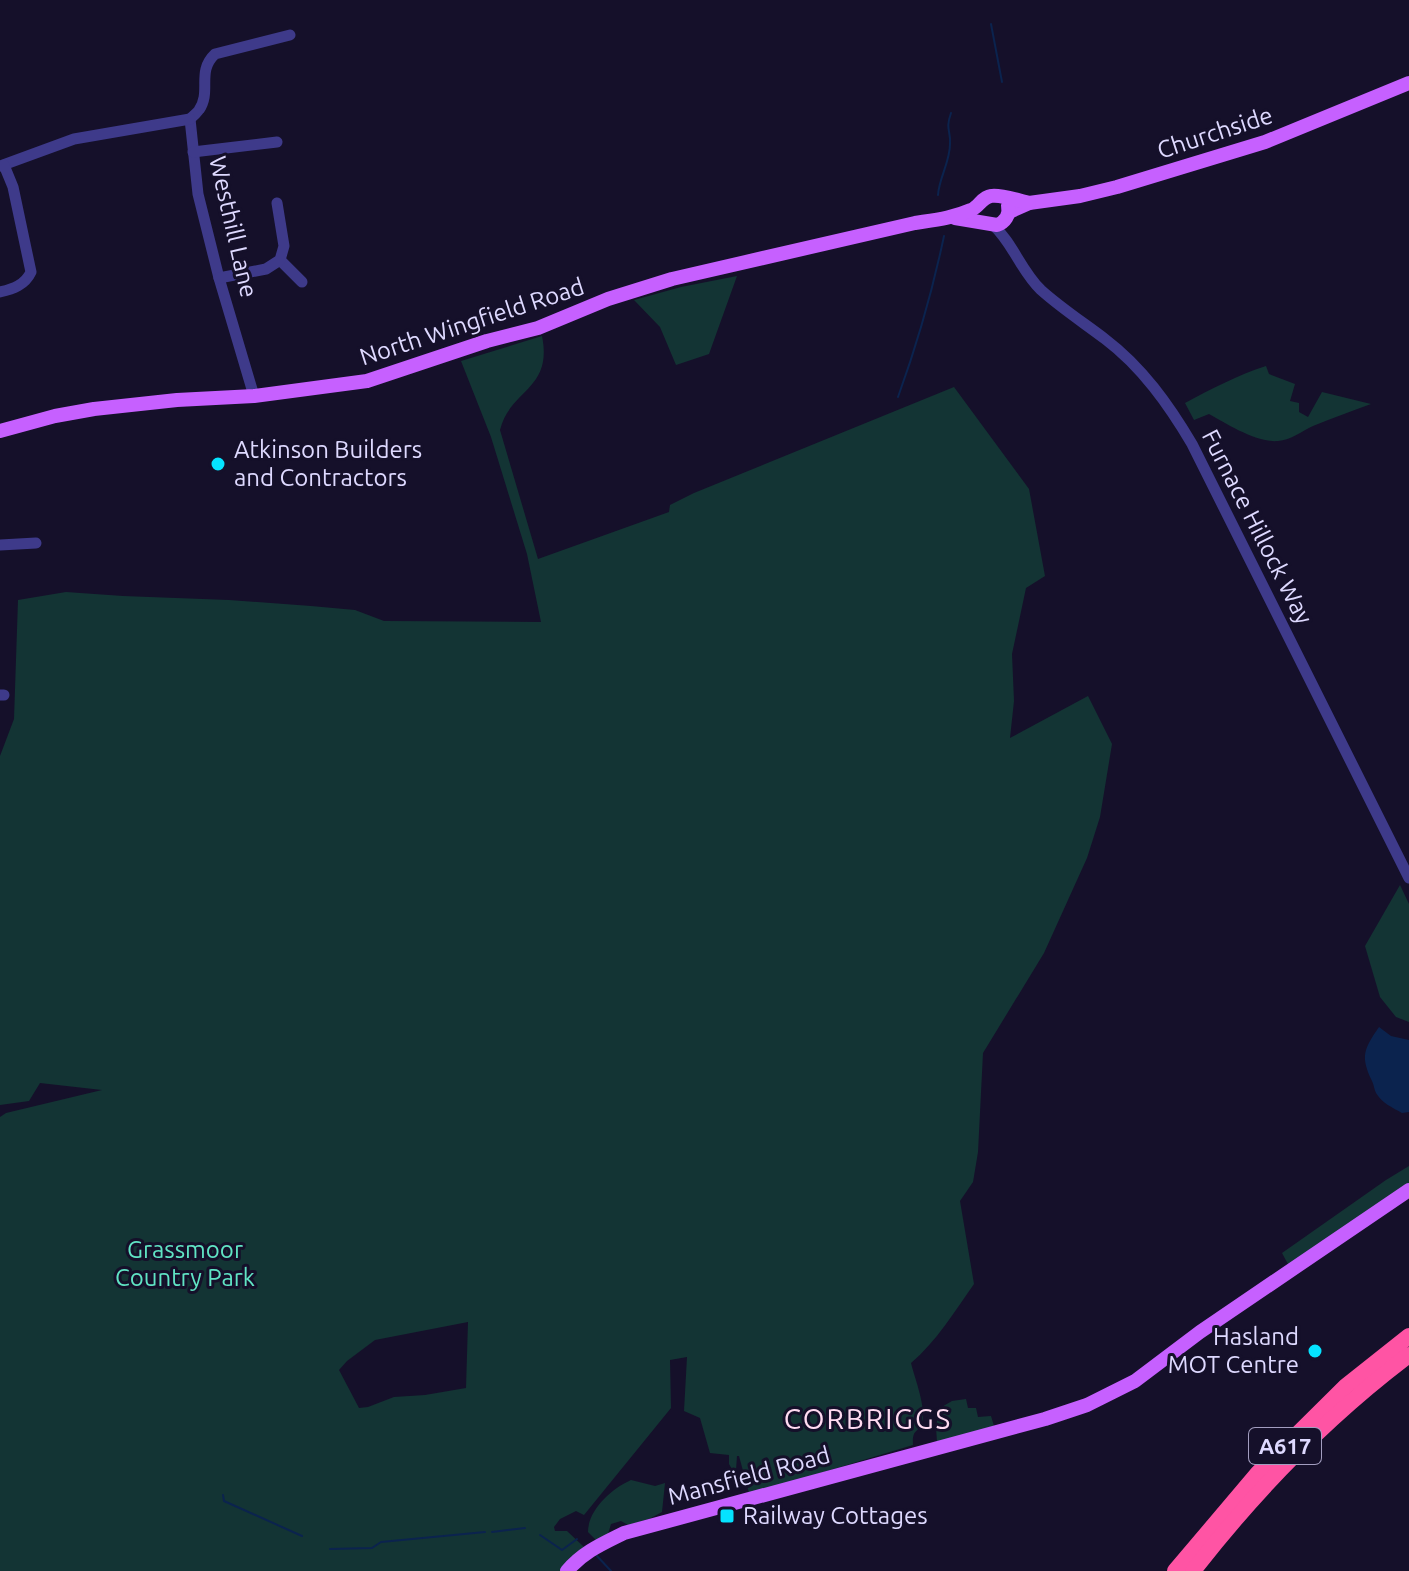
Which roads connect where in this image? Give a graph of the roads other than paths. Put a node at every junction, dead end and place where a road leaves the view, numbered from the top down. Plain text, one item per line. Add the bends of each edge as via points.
1 (290, 35) dead end
2 (1409, 83) edge
3 (190, 119) junction
4 (277, 142) dead end
5 (193, 152) junction
6 (2, 166) edge
7 (1001, 197) junction
8 (277, 203) dead end
9 (1029, 203) junction
10 (980, 206) junction
11 (951, 217) junction
12 (998, 219) junction
13 (280, 260) junction
14 (219, 278) junction
15 (302, 282) dead end
16 (0, 292) edge
17 (254, 396) junction
18 (0, 431) edge
19 (36, 543) dead end
20 (0, 545) edge
21 (1409, 878) edge
22 (1409, 1190) edge
23 (1409, 1336) edge
24 (1409, 1355) edge
25 (567, 1571) edge
26 (1175, 1571) edge
27 (1193, 1571) edge

1 - 3 street, Westhill Lane via 215,54 207,62 204,98
2 - 9 main road, Churchside via 1265,142 1117,187
3 - 5 street, Westhill Lane
3 - 6 street via 74,139
4 - 5 street
5 - 14 street, Westhill Lane
6 - 16 street via 13,187 31,272 28,280
7 - 9 main road, Churchside
7 - 10 main road via 988,196
7 - 12 main road via 1007,204
8 - 13 street via 284,246
9 - 12 main road, Churchside
10 - 11 main road, North Wingfield Road
10 - 12 main road via 980,215
11 - 12 main road, North Wingfield Road
11 - 17 main road, North Wingfield Road via 672,279 367,381
12 - 21 street, Furnace Hillock Way via 1039,288 1107,340 1175,415
13 - 14 street via 266,269
13 - 15 street
14 - 17 street, Westhill Lane
17 - 18 main road, North Wingfield Road via 94,409
19 - 20 street
22 - 25 main road, Mansfield Road via 1135,1381 1087,1405 624,1533 593,1548
23 - 26 highway, A617 via 1346,1386 1258,1473
24 - 27 highway, A617 via 1269,1481

